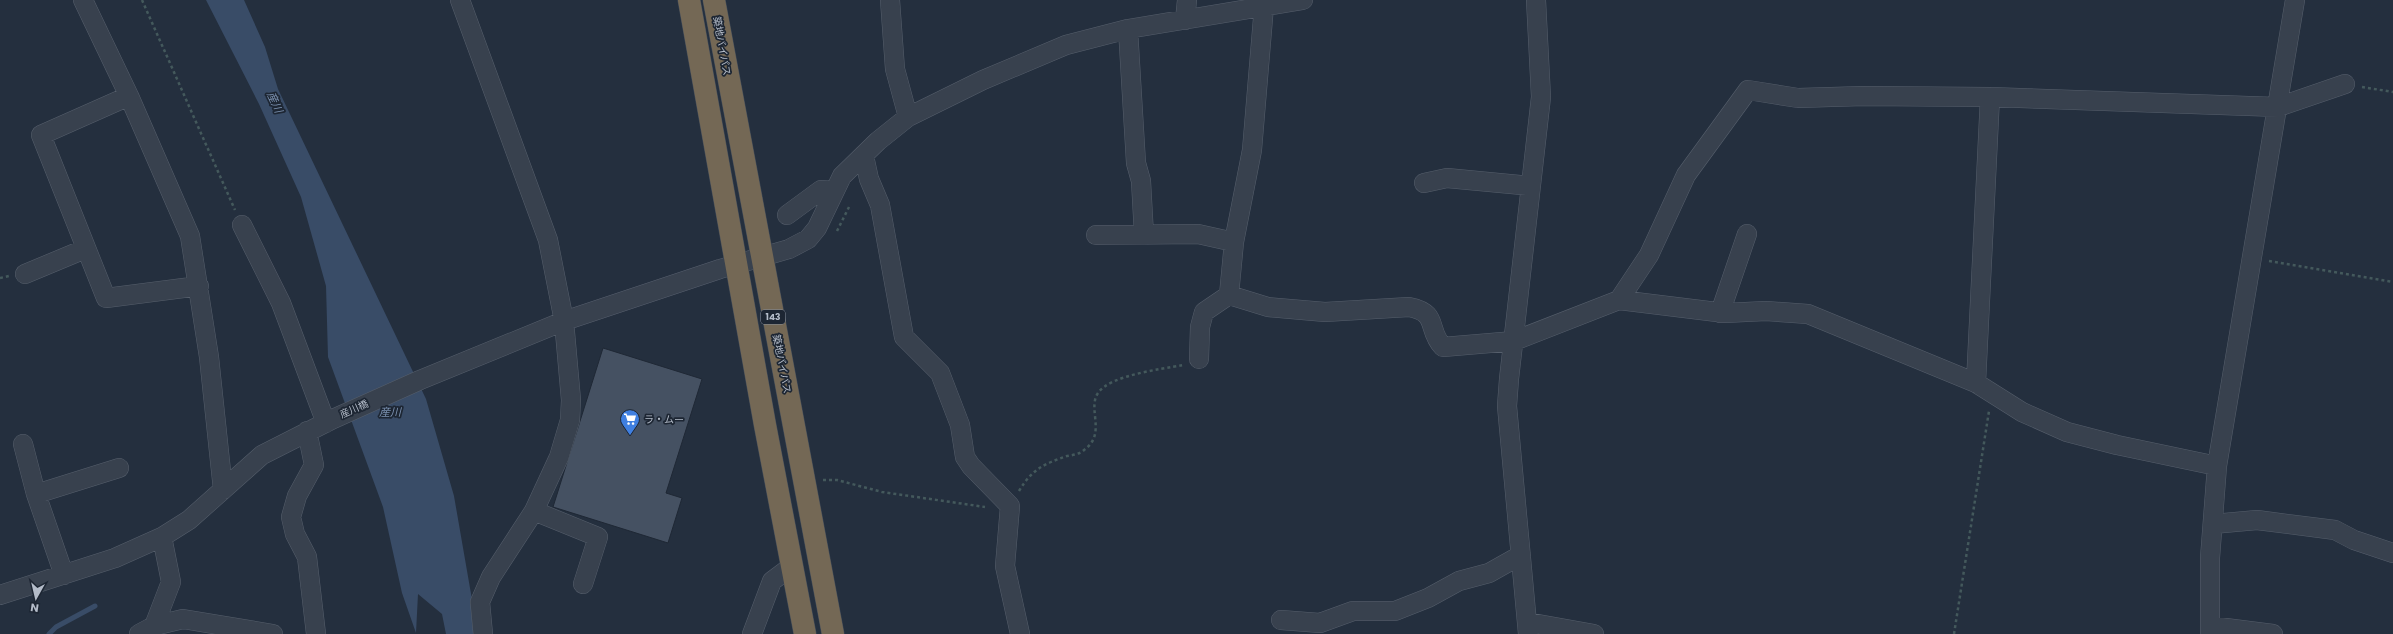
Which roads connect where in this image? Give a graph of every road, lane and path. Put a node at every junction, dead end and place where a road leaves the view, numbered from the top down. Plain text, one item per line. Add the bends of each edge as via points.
1 (83, 0) edge
2 (142, 0) edge
3 (460, 0) edge
4 (689, 0) edge
5 (714, 0) edge
6 (890, 0) edge
7 (1187, 0) edge
8 (1303, 0) edge
9 (1536, 0) edge
10 (2295, 0) edge
11 (1264, 6) junction
12 (1185, 20) junction
13 (1128, 29) junction
14 (2345, 84) joint
15 (2393, 92) edge
16 (129, 96) junction
17 (1990, 97) junction
18 (2278, 107) junction
19 (908, 117) junction
20 (864, 156) junction
21 (1424, 183) dead end
22 (1531, 186) junction
23 (834, 191) junction
24 (787, 216) dead end
25 (242, 225) joint
26 (1144, 234) junction
27 (1747, 234) dead end
28 (1096, 235) dead end
29 (1234, 242) junction
30 (85, 249) junction
31 (761, 257) junction
32 (2252, 258) junction
33 (736, 264) junction
34 (25, 274) dead end
35 (2393, 282) edge
36 (199, 286) junction
37 (1229, 296) junction
38 (1619, 300) junction
39 (1720, 313) junction
40 (564, 321) junction
41 (1514, 341) junction
42 (1199, 359) joint
43 (1984, 387) junction
44 (329, 421) junction
45 (308, 431) junction
46 (23, 444) dead end
47 (2217, 466) junction
48 (119, 468) dead end
49 (804, 483) junction
50 (223, 490) junction
51 (36, 494) junction
52 (1010, 506) junction
53 (534, 511) junction
54 (2213, 524) junction
55 (162, 538) junction
56 (2393, 553) edge
57 (1521, 555) junction
58 (792, 566) junction
59 (64, 575) junction
60 (583, 584) dead end
61 (0, 595) edge
62 (1281, 620) dead end
63 (1528, 628) edge
64 (2210, 630) edge
65 (150, 631) edge
66 (272, 634) edge
67 (316, 634) edge
68 (483, 634) edge
69 (752, 634) edge
70 (805, 634) edge
71 (833, 634) edge
72 (1020, 634) edge
73 (1594, 634) edge
74 (1954, 634) edge
75 (2273, 634) edge

1 - 16 street
2 - 25 path
3 - 40 street via 548,240
4 - 33 highway, 143
5 - 31 highway, 築地バイパス / 143
6 - 19 street via 895,68
7 - 12 street
8 - 11 street, 産川橋
9 - 22 street via 1541,97
10 - 18 street
11 - 12 street, 産川橋
11 - 29 street via 1252,150
12 - 13 street, 産川橋
13 - 19 street, 産川橋 via 1066,45 983,80
13 - 26 street via 1136,163 1141,181
14 - 15 path
14 - 18 street
16 - 30 street via 41,135
16 - 36 street via 190,236
17 - 18 street
17 - 38 street via 1798,98 1748,90 1686,175 1649,255
17 - 43 street
18 - 32 street
19 - 20 street, 産川橋
20 - 23 street, 産川橋 via 842,176
20 - 52 street via 869,179 880,205 904,337 940,373 960,425 966,457 971,466
21 - 22 street via 1447,178
22 - 41 street
23 - 24 street via 821,190
23 - 31 street, 産川橋 via 828,209 808,239 789,249
25 - 44 street via 281,303
26 - 28 street
26 - 29 street via 1198,234
27 - 39 street
29 - 37 street
30 - 34 street
30 - 36 street via 106,298
31 - 33 street, 産川橋
31 - 49 highway, 築地バイパス / 143
32 - 35 path
32 - 47 street
33 - 40 street, 産川橋
33 - 58 highway, 143
36 - 50 street
37 - 41 street via 1268,307 1325,312 1409,307 1422,309 1427,313 1437,341 1443,347
37 - 42 street via 1204,312 1200,327
38 - 39 street
38 - 41 street
39 - 43 street via 1766,311 1808,314
40 - 44 street, 産川橋 via 420,380
40 - 53 street via 570,420 559,457
41 - 57 street via 1507,406
42 - 52 path via 1104,386 1097,394 1095,402 1097,422 1091,444 1084,451 1046,463 1034,470
43 - 47 street via 2022,412 2067,432
43 - 74 path
44 - 45 street, 産川橋
45 - 50 street, 産川橋 via 262,454
45 - 67 street via 314,465 297,496 291,517 295,534 307,557
46 - 51 street
47 - 54 street
48 - 51 street
49 - 52 path via 837,480 882,492 997,508
49 - 71 highway, 築地バイパス / 143
50 - 55 street, 産川橋 via 189,520
51 - 59 street
52 - 72 street via 1004,566
53 - 60 street via 598,536
53 - 68 street via 491,578 480,602
54 - 56 street via 2257,520 2335,530 2354,540
54 - 64 street via 2210,558
55 - 59 street, 産川橋 via 115,558
55 - 65 street via 171,582
57 - 62 street via 1489,573 1459,581 1428,598 1395,611 1353,611 1320,623
57 - 63 street
58 - 69 street via 772,581
58 - 70 highway, 143
59 - 61 street, 産川橋
63 - 73 street
64 - 75 street
65 - 66 street via 183,619

